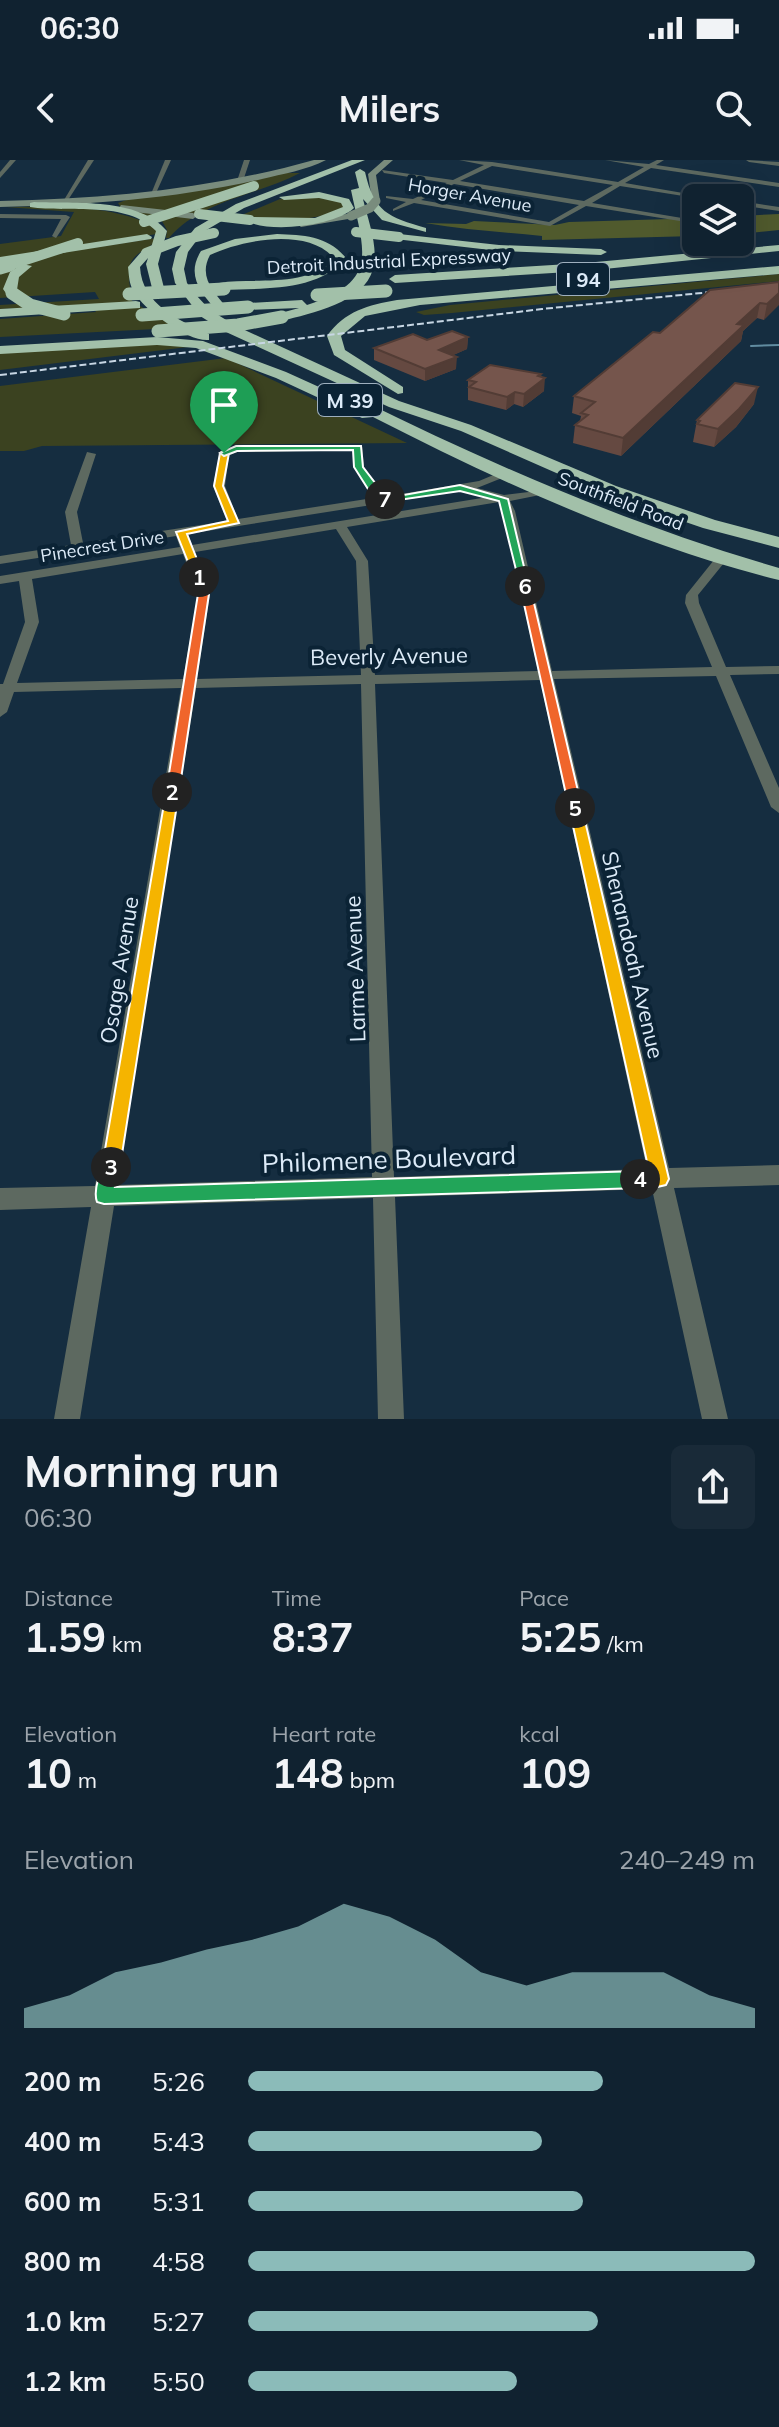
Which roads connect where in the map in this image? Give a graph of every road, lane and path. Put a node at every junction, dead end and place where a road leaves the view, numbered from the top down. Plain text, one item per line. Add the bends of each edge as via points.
1 (13, 160) edge
2 (91, 160) edge
3 (168, 160) edge
4 (247, 160) edge
5 (322, 160) edge
6 (334, 160) edge
7 (347, 160) edge
8 (374, 160) edge
9 (389, 160) edge
10 (462, 160) edge
11 (500, 160) edge
12 (608, 160) edge
13 (661, 160) edge
14 (749, 160) edge
15 (779, 164) edge
16 (491, 165) junction
17 (360, 166) edge
18 (651, 166) junction
19 (384, 171) dead end
20 (0, 176) edge
21 (241, 178) dead end
22 (453, 182) junction
23 (297, 184) junction
24 (620, 184) junction
25 (779, 185) edge
26 (153, 193) dead end
27 (682, 194) edge
28 (388, 197) dead end
29 (66, 199) dead end
30 (125, 199) junction
31 (413, 201) junction
32 (262, 203) junction
33 (0, 204) edge
34 (28, 204) junction
35 (586, 204) junction
36 (754, 205) edge
37 (112, 206) junction
38 (779, 209) edge
39 (395, 210) dead end
40 (0, 216) edge
41 (682, 219) edge
42 (247, 221) junction
43 (132, 226) junction
44 (215, 232) junction
45 (56, 236) dead end
46 (779, 245) edge
47 (754, 246) edge
48 (616, 249) dead end
49 (630, 249) dead end
50 (682, 249) edge
51 (682, 249) edge
52 (0, 260) edge
53 (779, 267) edge
54 (0, 268) edge
55 (730, 274) junction
56 (224, 287) junction
57 (163, 292) junction
58 (383, 295) junction
59 (132, 300) junction
60 (0, 301) edge
61 (223, 312) junction
62 (0, 314) edge
63 (0, 340) edge
64 (0, 350) edge
65 (281, 375) junction
66 (398, 390) junction
67 (466, 428) junction
68 (453, 452) junction
69 (91, 454) dead end
70 (503, 474) junction
71 (460, 488) junction
72 (547, 494) junction
73 (503, 499) junction
74 (380, 500) junction
75 (692, 518) junction
76 (234, 523) junction
77 (340, 525) junction
78 (737, 531) junction
79 (185, 541) junction
80 (779, 543) edge
81 (78, 548) junction
82 (722, 558) junction
83 (0, 560) edge
84 (779, 574) edge
85 (25, 576) junction
86 (0, 580) edge
87 (779, 670) edge
88 (721, 671) junction
89 (545, 675) junction
90 (369, 679) junction
91 (190, 683) junction
92 (4, 687) edge
93 (0, 712) edge
94 (779, 807) edge
95 (779, 1175) edge
96 (660, 1179) junction
97 (384, 1187) junction
98 (104, 1196) junction
99 (0, 1199) edge
100 (67, 1419) edge
101 (391, 1419) edge
102 (715, 1419) edge

1 - 20 street
2 - 29 street
3 - 26 street
4 - 21 street
5 - 30 main road via 226,185
6 - 43 highway, bridge
7 - 57 highway via 222,208 186,230 164,262
8 - 17 highway
9 - 42 main road, bridge via 372,174 376,201 370,208 351,216 290,224
10 - 16 street
11 - 16 street
12 - 18 street
13 - 18 street
14 - 15 street
16 - 22 street
16 - 24 street
17 - 23 highway, M 39
17 - 48 highway via 369,205 410,227 496,242
17 - 63 highway, bridge via 356,185 368,259 365,275 336,298 238,325
18 - 24 street
18 - 25 street
19 - 22 street
22 - 31 street
22 - 35 street
23 - 32 highway
23 - 67 highway, M 39 via 215,218 193,236 178,269 191,298 231,329 289,357 394,404
24 - 27 street
24 - 35 street
28 - 31 street, Horger Avenue
30 - 34 main road
30 - 37 main road
31 - 35 street, Horger Avenue via 548,224
31 - 39 street
32 - 42 highway via 310,195 336,198 349,206 340,214 315,219
32 - 61 highway via 215,229 198,251 193,266 197,285
33 - 34 main road
34 - 37 highway
34 - 57 highway via 112,210 155,222 162,231 152,264
35 - 41 street
36 - 38 street
37 - 42 highway, bridge
40 - 45 street via 65,216
43 - 54 highway, bridge
43 - 58 highway, bridge via 32,263 14,275 9,289 37,308 96,316
44 - 50 highway, bridge via 336,230 565,251
44 - 52 highway, bridge
44 - 65 highway, bridge via 146,253 134,267 134,280 158,310 183,327
46 - 47 highway
46 - 56 highway, Detroit Industrial Expressway / I 94 via 585,267
49 - 51 highway
53 - 55 highway
53 - 58 highway, Detroit Industrial Expressway / I 94
55 - 58 highway
55 - 66 highway via 409,302 372,309 343,324 334,336 339,352
56 - 57 highway, Detroit Industrial Expressway / I 94, bridge
56 - 61 highway via 315,276 340,258 327,246 296,238 250,239 212,249 201,259 200,280
57 - 59 highway, Detroit Industrial Expressway / I 94, bridge
57 - 68 highway, M 39 via 217,333
58 - 59 highway, Detroit Industrial Expressway / I 94, bridge
59 - 60 highway, Detroit Industrial Expressway / I 94
59 - 62 highway, Detroit Industrial Expressway / I 94
61 - 66 highway
64 - 65 highway via 183,342 220,350
65 - 68 highway
66 - 67 highway
67 - 75 highway, Southfield Road / M 39 via 610,490
68 - 70 highway, Southfield Road / M 39
69 - 81 street via 72,507
70 - 71 street, Pinecrest Drive
70 - 72 highway, Southfield Road / M 39
70 - 75 highway via 541,468 640,508
71 - 73 street
71 - 74 street, Pinecrest Drive
72 - 73 street, Pinecrest Drive
72 - 78 highway via 726,549 747,547 748,540
72 - 82 highway, Southfield Road / M 39
73 - 77 street, Pinecrest Drive
73 - 89 street, Shenandoah Avenue
74 - 76 street, Pinecrest Drive
74 - 76 street via 359,467 358,447 247,449 224,453 219,486
75 - 78 highway, Southfield Road / M 39
76 - 79 street, Pinecrest Drive
77 - 79 street, Pinecrest Drive
77 - 90 street, Larme Avenue via 363,565
78 - 80 highway, Southfield Road / M 39
79 - 81 street, Pinecrest Drive
79 - 85 street, Pinecrest Drive
79 - 91 street, Osage Avenue via 204,589
81 - 83 street, Pinecrest Drive
82 - 84 highway, Southfield Road / M 39
82 - 88 street via 691,599
85 - 86 street, Pinecrest Drive
85 - 92 street via 32,622
87 - 88 street, Beverly Avenue
88 - 89 street, Beverly Avenue
88 - 94 street
89 - 90 street, Beverly Avenue
89 - 96 street, Shenandoah Avenue
90 - 91 street, Beverly Avenue
90 - 97 street, Larme Avenue
91 - 92 street, Beverly Avenue
91 - 98 street, Osage Avenue
92 - 93 street
95 - 96 street, Philomene Boulevard
96 - 97 street, Philomene Boulevard
96 - 102 street, Shenandoah Avenue
97 - 98 street, Philomene Boulevard
97 - 101 street, Larme Avenue
98 - 99 street, Philomene Boulevard
98 - 100 street, Osage Avenue

